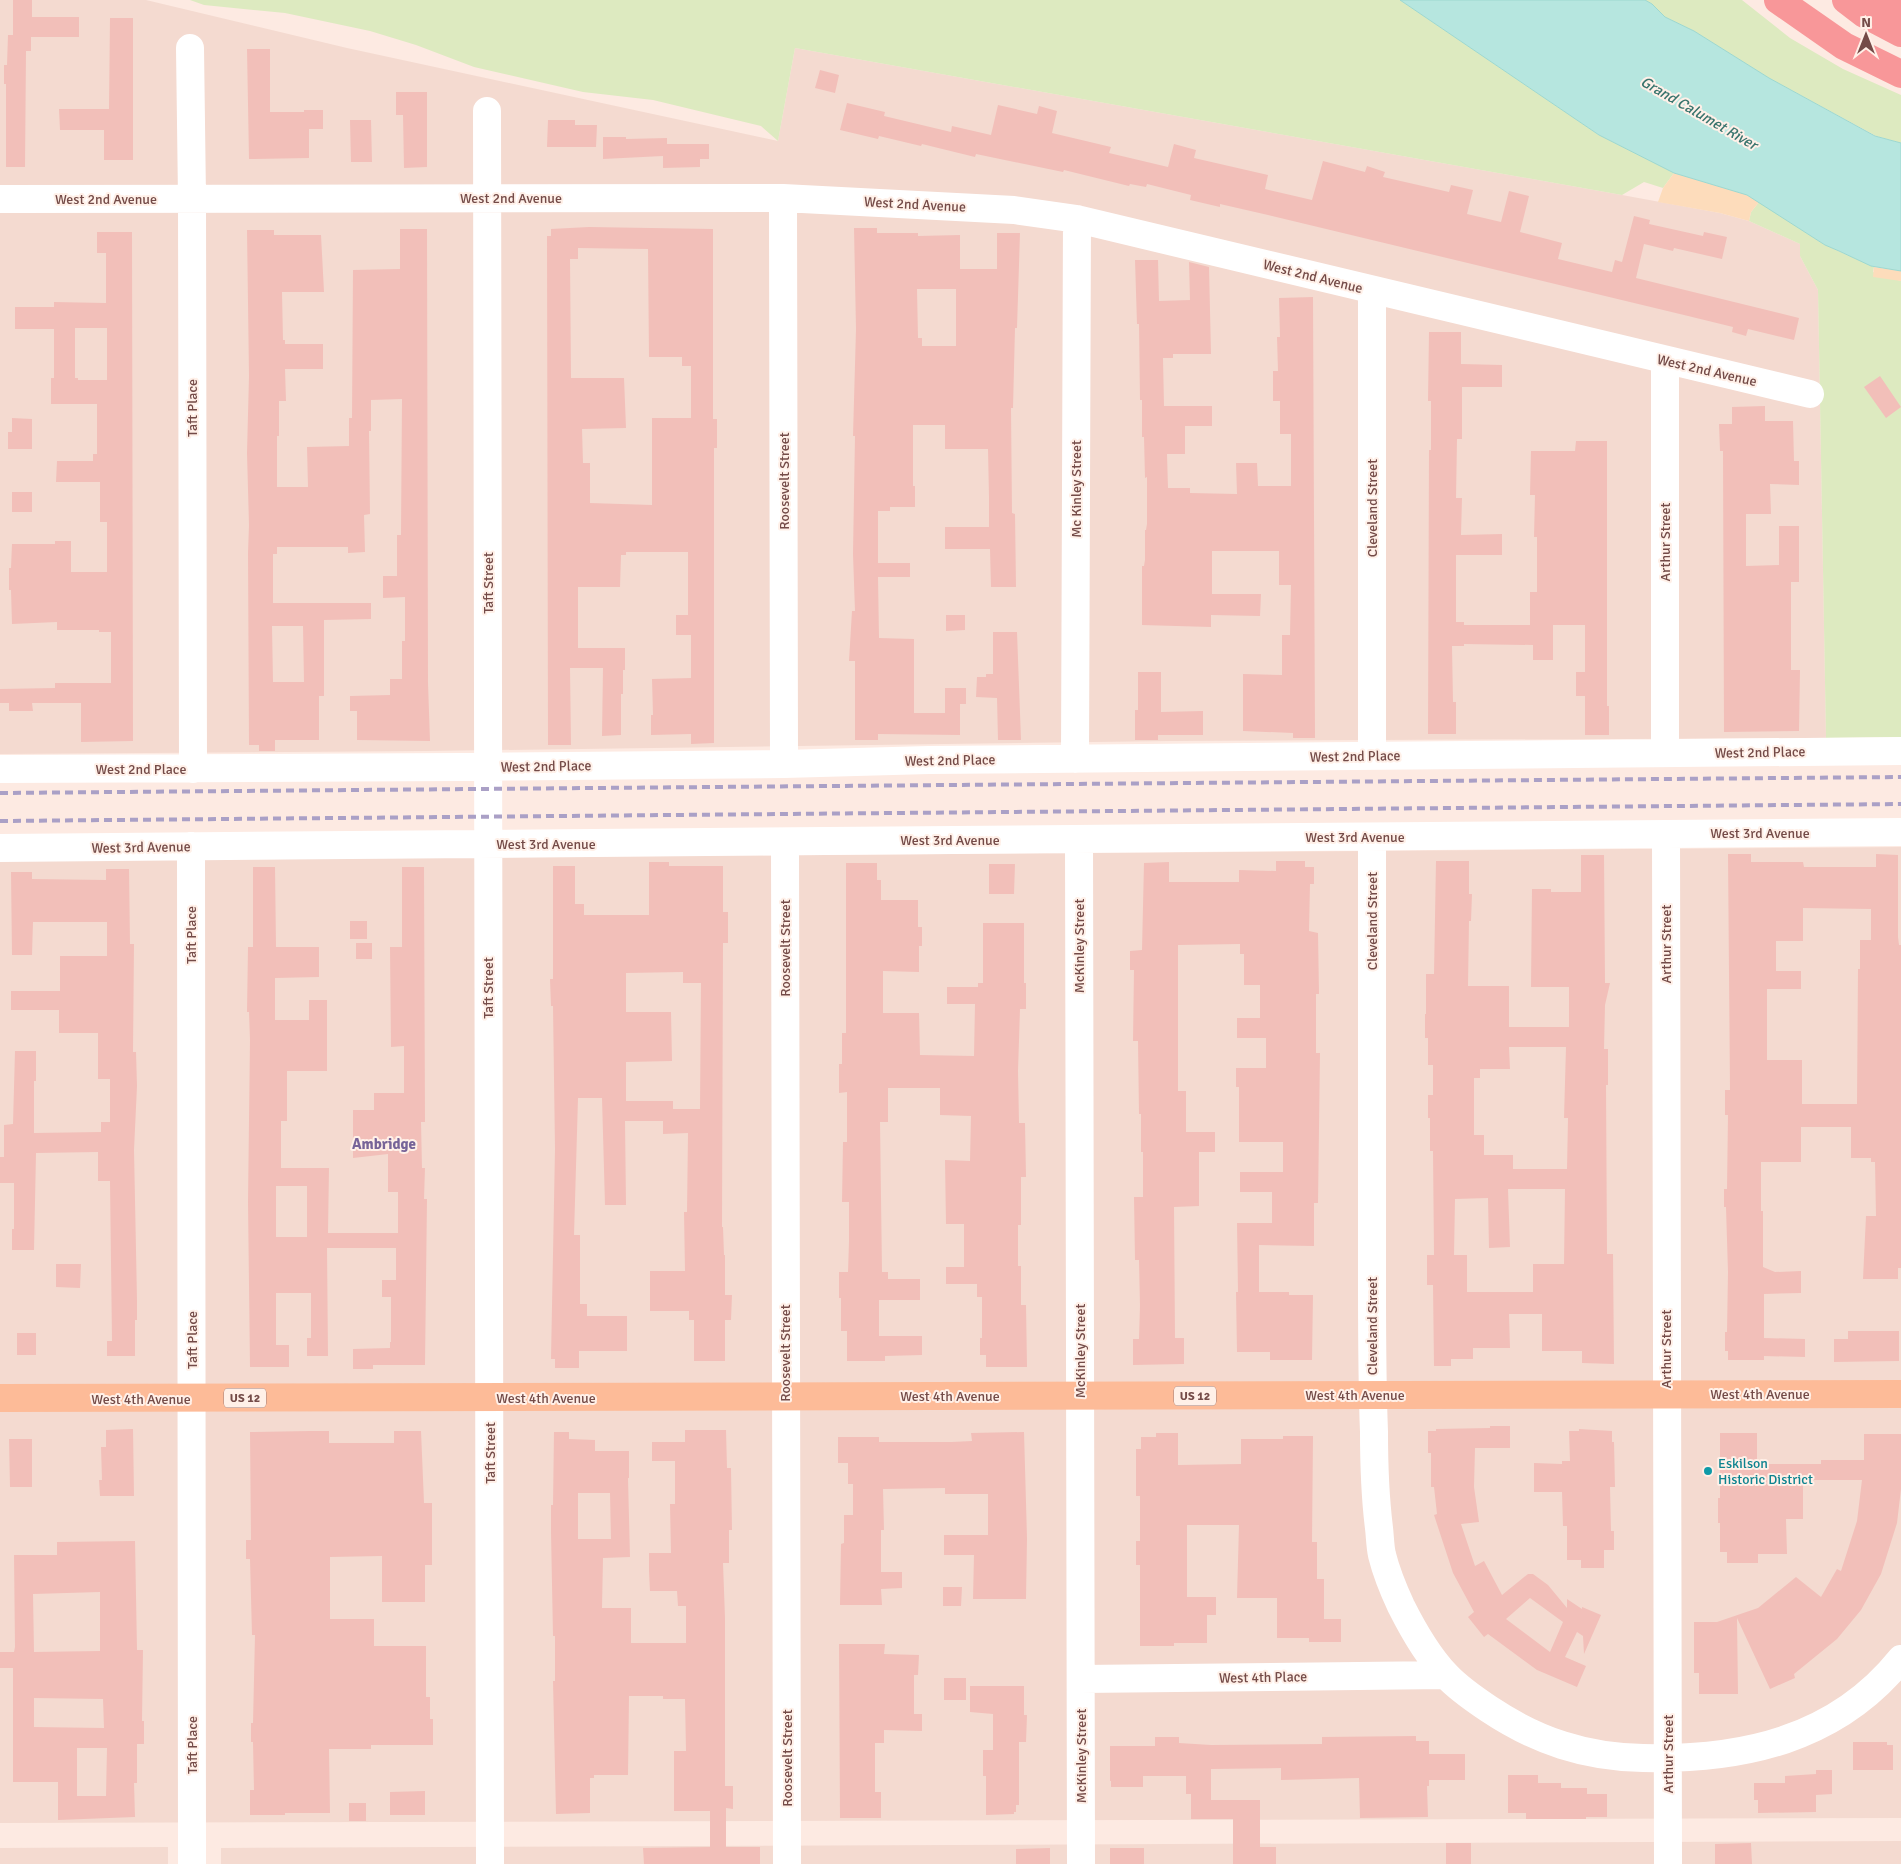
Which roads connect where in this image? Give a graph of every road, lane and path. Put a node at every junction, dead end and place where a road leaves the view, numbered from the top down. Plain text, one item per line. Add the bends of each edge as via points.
1 (1778, 0) edge
2 (1846, 0) edge
3 (1883, 0) edge
4 (1901, 9) edge
5 (1901, 33) edge
6 (190, 48) dead end
7 (1901, 74) edge
8 (487, 111) dead end
9 (192, 198) junction
10 (487, 198) junction
11 (783, 198) junction
12 (0, 199) edge
13 (1077, 219) junction
14 (1372, 291) junction
15 (1665, 361) junction
16 (1810, 394) dead end
17 (1901, 751) edge
18 (1665, 753) junction
19 (1372, 756) junction
20 (1075, 759) junction
21 (784, 764) junction
22 (488, 767) junction
23 (0, 769) edge
24 (192, 769) junction
25 (1901, 832) edge
26 (1666, 834) junction
27 (1372, 837) junction
28 (1079, 839) junction
29 (785, 842) junction
30 (488, 844) junction
31 (191, 846) junction
32 (0, 848) edge
33 (1901, 1394) edge
34 (1372, 1395) junction
35 (1666, 1395) junction
36 (785, 1396) junction
37 (1080, 1396) junction
38 (0, 1398) edge
39 (490, 1398) junction
40 (192, 1399) junction
41 (1898, 1667) edge
42 (1446, 1675) junction
43 (1080, 1680) junction
44 (1668, 1758) junction
45 (192, 1864) edge
46 (490, 1864) edge
47 (787, 1864) edge
48 (1081, 1864) edge
49 (1668, 1864) edge

1 - 7 highway via 1844,46
2 - 5 highway
3 - 4 highway
6 - 9 street, Taft Place
8 - 10 street, Taft Street
9 - 10 street, West 2nd Avenue
9 - 12 street, West 2nd Avenue
9 - 24 street, Taft Place
10 - 11 street, West 2nd Avenue
10 - 22 street, Taft Street
11 - 13 street, West 2nd Avenue via 1014,210
11 - 21 street, Roosevelt Street
13 - 14 street, West 2nd Avenue
13 - 20 street, Mc Kinley Street
14 - 15 street, West 2nd Avenue
14 - 19 street, Cleveland Street
15 - 16 street, West 2nd Avenue
15 - 18 street, Arthur Street
17 - 18 street, West 2nd Place
18 - 19 street, West 2nd Place
19 - 20 street, West 2nd Place
20 - 21 street, West 2nd Place
21 - 22 street, West 2nd Place
22 - 24 street, West 2nd Place
22 - 30 street, Taft Street
23 - 24 street, West 2nd Place
25 - 26 street, West 3rd Avenue
26 - 27 street, West 3rd Avenue
26 - 35 street, Arthur Street
27 - 28 street, West 3rd Avenue
27 - 34 street, Cleveland Street
28 - 29 street, West 3rd Avenue
28 - 37 street, McKinley Street
29 - 30 street, West 3rd Avenue
29 - 36 street, Roosevelt Street
30 - 31 street, West 3rd Avenue
30 - 39 street, Taft Street
31 - 32 street, West 3rd Avenue
31 - 40 street, Taft Place
33 - 35 main road, West 4th Avenue / US 12
34 - 35 main road, West 4th Avenue / US 12
34 - 37 main road, West 4th Avenue / US 12
34 - 42 street, Cleveland Street via 1375,1495 1382,1555 1401,1606
35 - 44 street, Arthur Street
36 - 37 main road, West 4th Avenue / US 12
36 - 39 main road, West 4th Avenue / US 12
36 - 47 street, Roosevelt Street
37 - 43 street, McKinley Street
38 - 40 main road, West 4th Avenue / US 12
39 - 40 main road, West 4th Avenue / US 12
39 - 46 street, Taft Street
40 - 45 street, Taft Place
41 - 44 street, Cleveland Street via 1850,1706 1787,1740 1757,1749
42 - 43 street, West 4th Place
42 - 44 street, Cleveland Street via 1480,1703 1532,1735 1600,1754
43 - 48 street, McKinley Street
44 - 49 street, Arthur Street

